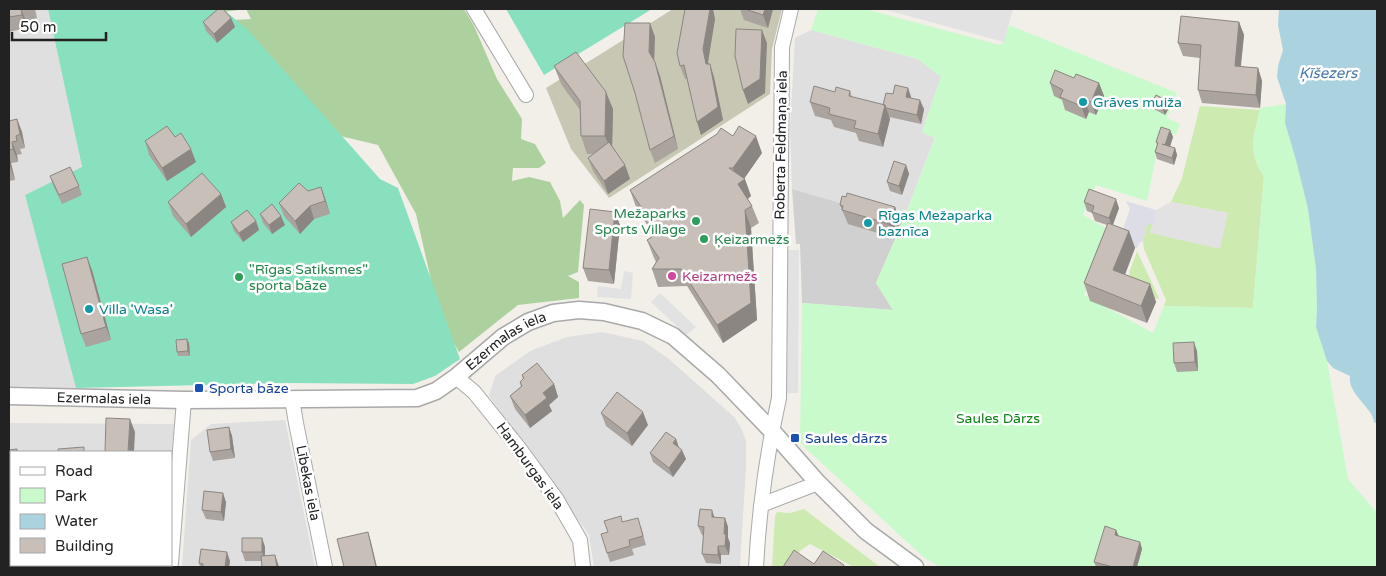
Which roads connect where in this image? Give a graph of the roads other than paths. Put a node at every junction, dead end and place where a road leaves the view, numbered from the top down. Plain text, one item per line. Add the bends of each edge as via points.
1 (474, 9) edge
2 (790, 9) edge
3 (526, 95) dead end
4 (456, 377) junction
5 (9, 396) edge
6 (292, 399) junction
7 (184, 400) junction
8 (772, 431) junction
9 (818, 482) junction
10 (761, 505) junction
11 (172, 552) edge
12 (325, 567) edge
13 (584, 567) edge
14 (756, 567) edge
15 (915, 567) edge

1 - 3 street
2 - 8 street, Roberta Feldmaņa iela via 782,47 779,398
4 - 6 street, Ezermalas iela via 436,391 417,398
4 - 8 street, Ezermalas iela via 503,336 528,322 553,313 604,312 642,320 673,336 718,375
4 - 13 street, Hamburgas iela via 474,392 557,500 580,540
5 - 7 street, Ezermalas iela
6 - 7 street, Ezermalas iela
6 - 12 street, Lībekas iela
7 - 11 street
8 - 9 street, Ezermalas iela
8 - 10 street, Roberta Feldmaņa iela
9 - 10 street
9 - 15 street, Ezermalas iela via 866,531
10 - 14 street, Roberta Feldmaņa iela

